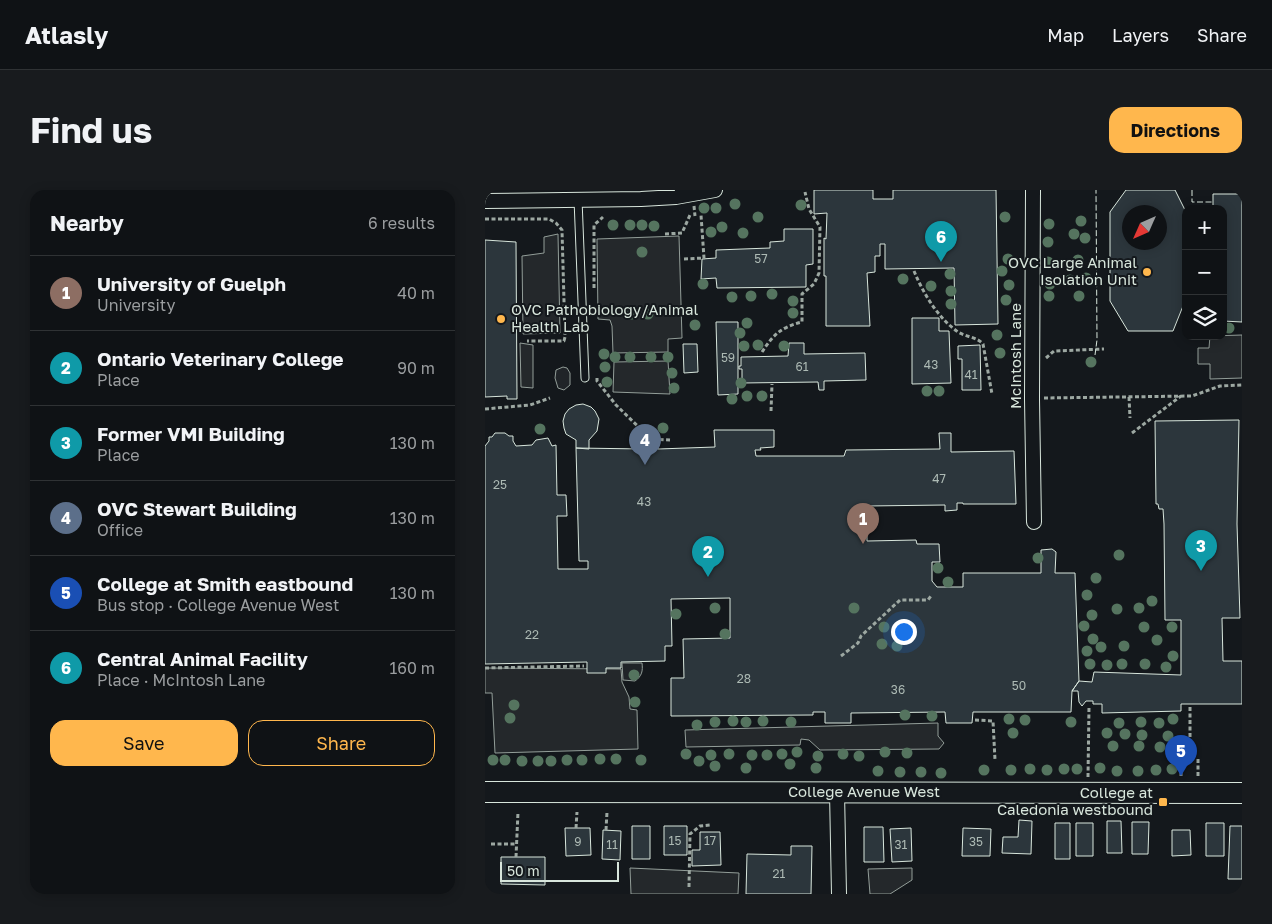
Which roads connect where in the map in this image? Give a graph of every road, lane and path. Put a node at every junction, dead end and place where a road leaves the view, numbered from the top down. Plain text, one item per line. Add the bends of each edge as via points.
1 (715, 190) edge
2 (1033, 190) edge
3 (805, 192) dead end
4 (607, 195) edge
5 (577, 200) junction
6 (485, 201) edge
7 (689, 216) dead end
8 (701, 216) dead end
9 (603, 218) dead end
10 (485, 219) edge
11 (665, 234) dead end
12 (684, 259) dead end
13 (914, 271) dead end
14 (595, 297) dead end
15 (527, 341) dead end
16 (1104, 349) dead end
17 (762, 352) dead end
18 (1045, 364) dead end
19 (597, 372) dead end
20 (585, 378) dead end
21 (772, 384) dead end
22 (1242, 385) edge
23 (1043, 388) dead end
24 (992, 394) dead end
25 (1181, 396) junction
26 (1129, 397) junction
27 (550, 398) dead end
28 (1038, 398) junction
29 (485, 409) edge
30 (771, 412) dead end
31 (1130, 418) dead end
32 (1132, 434) dead end
33 (670, 440) dead end
34 (1034, 522) dead end
35 (931, 596) dead end
36 (841, 656) dead end
37 (584, 666) dead end
38 (485, 668) edge
39 (1089, 706) dead end
40 (1190, 707) dead end
41 (975, 720) dead end
42 (1181, 758) dead end
43 (1190, 758) dead end
44 (1198, 758) dead end
45 (995, 760) dead end
46 (1181, 776) dead end
47 (1198, 776) dead end
48 (485, 792) edge
49 (837, 792) junction
50 (1088, 793) junction
51 (1242, 793) edge
52 (518, 812) dead end
53 (577, 812) dead end
54 (607, 812) dead end
55 (711, 825) dead end
56 (577, 828) dead end
57 (606, 830) dead end
58 (491, 844) dead end
59 (516, 844) junction
60 (516, 857) dead end
61 (689, 887) dead end
62 (839, 894) edge

1 - 4 street via 676,197
2 - 28 street, McIntosh Lane
3 - 17 path via 809,209 820,227 819,273 814,284 803,294 802,322 779,331
4 - 5 street
5 - 6 street
5 - 20 lane
7 - 11 path via 682,233
8 - 12 path via 704,258
9 - 14 path via 594,225
10 - 15 path via 549,220 562,230 564,341
13 - 24 path via 925,296 952,328 983,344
16 - 18 path via 1054,351 1046,358
19 - 33 path via 597,382 651,439
21 - 30 path
22 - 25 path via 1220,386 1192,396
23 - 28 path
25 - 26 path
25 - 32 path
26 - 28 path
26 - 31 path
27 - 29 path via 530,405
28 - 34 street, McIntosh Lane
35 - 36 path via 928,600 900,600
37 - 38 path
39 - 50 path
40 - 43 path
41 - 45 path via 993,721
42 - 46 path
44 - 47 path
48 - 49 main road, College Avenue West
49 - 50 main road, College Avenue West
49 - 62 street
50 - 51 main road, College Avenue West
52 - 59 path
53 - 56 path
54 - 57 path
55 - 61 path via 700,826 690,834
58 - 59 path
59 - 60 path

